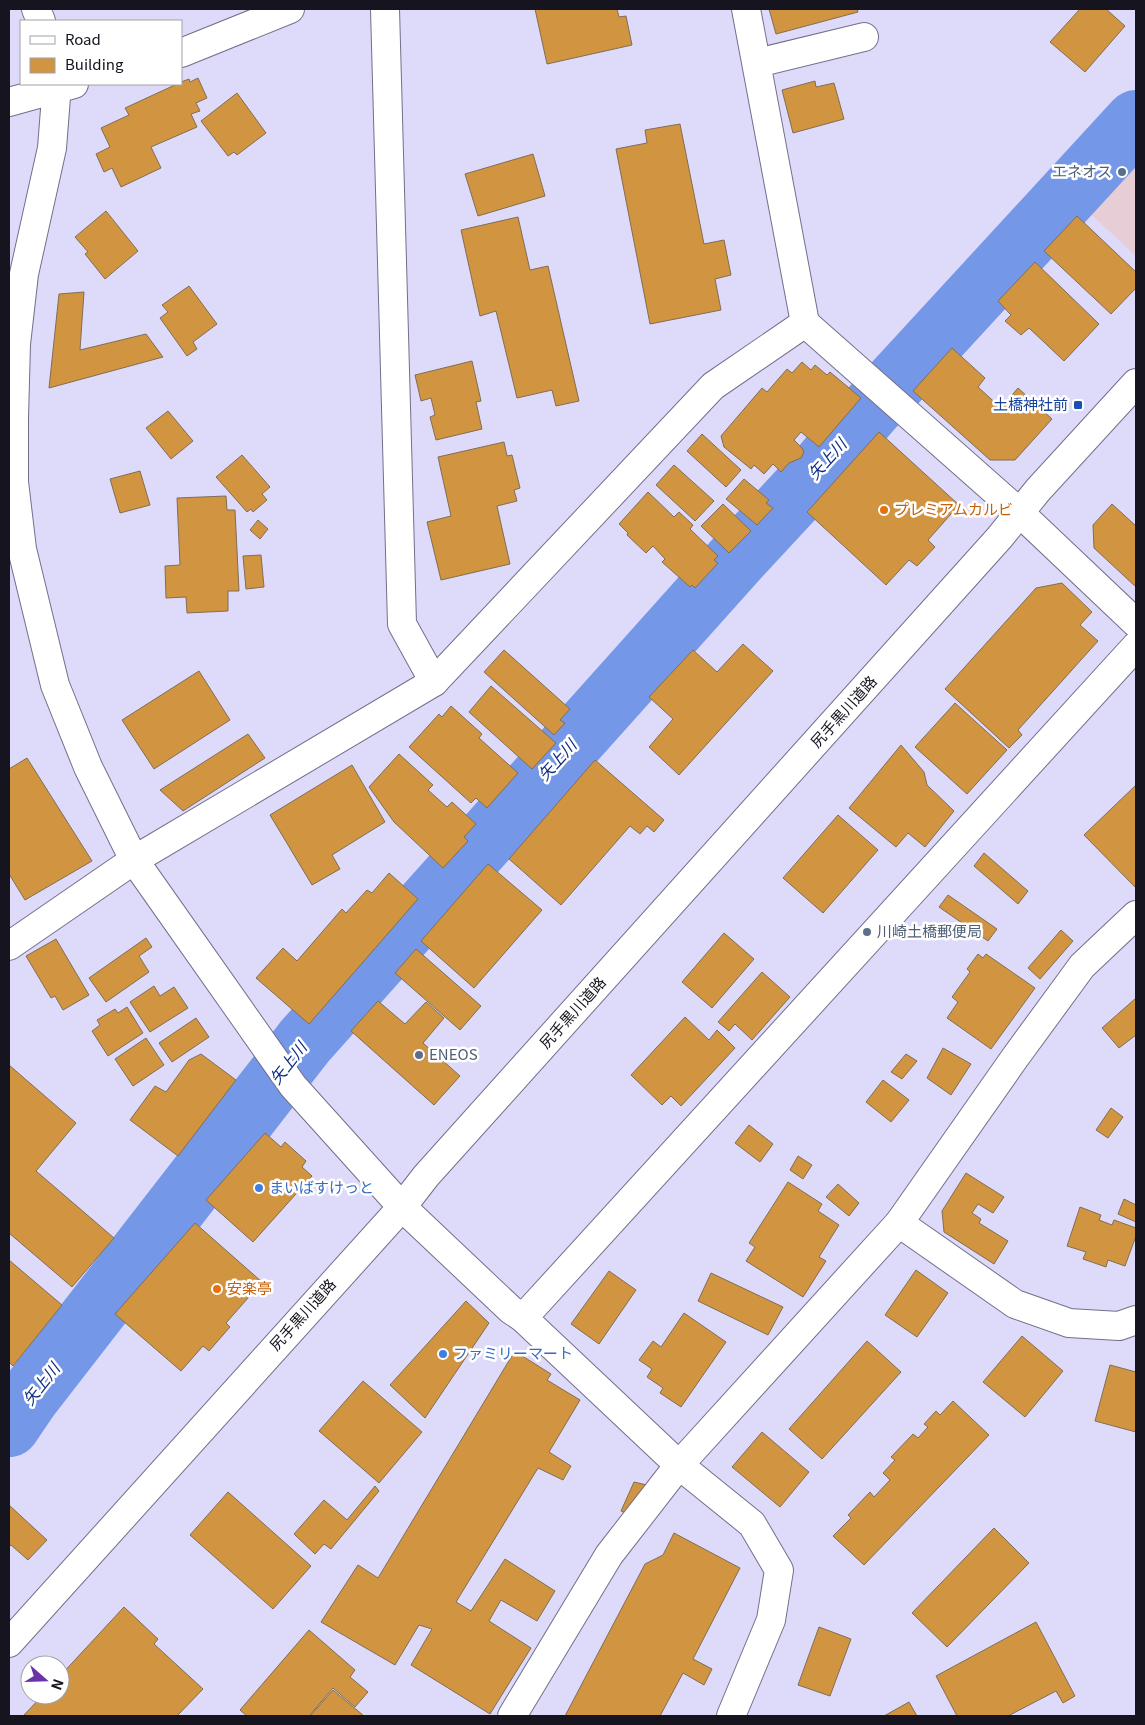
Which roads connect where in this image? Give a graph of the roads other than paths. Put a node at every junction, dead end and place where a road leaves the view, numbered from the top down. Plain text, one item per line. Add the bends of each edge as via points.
1 (290, 9) edge
2 (385, 9) edge
3 (746, 9) edge
4 (864, 37) dead end
5 (182, 53) edge
6 (756, 63) junction
7 (63, 85) edge
8 (9, 102) edge
9 (805, 323) junction
10 (1136, 383) edge
11 (1020, 513) junction
12 (1136, 623) edge
13 (1136, 646) edge
14 (434, 682) junction
15 (134, 860) junction
16 (1136, 915) edge
17 (9, 946) edge
18 (402, 1207) junction
19 (899, 1223) junction
20 (523, 1318) junction
21 (1136, 1320) edge
22 (679, 1466) junction
23 (9, 1643) edge
24 (512, 1716) edge
25 (731, 1716) edge

1 - 5 street
2 - 14 street via 402,624
3 - 6 street
4 - 6 street
6 - 9 street
7 - 8 street
7 - 15 street via 24,274 16,344 14,482 22,550 55,685 88,767
9 - 11 street
9 - 14 street via 713,386
10 - 11 street, 尻手黒川道路
11 - 12 street
11 - 18 street, 尻手黒川道路 via 439,1161
13 - 20 street
14 - 15 street
15 - 17 street
15 - 18 street via 294,1086
16 - 19 street via 1082,966
18 - 20 street
18 - 23 street, 尻手黒川道路
19 - 21 street via 1015,1304 1069,1323 1119,1326
19 - 22 street
20 - 22 street
22 - 24 street via 609,1555
22 - 25 street via 752,1524 779,1570 771,1620

